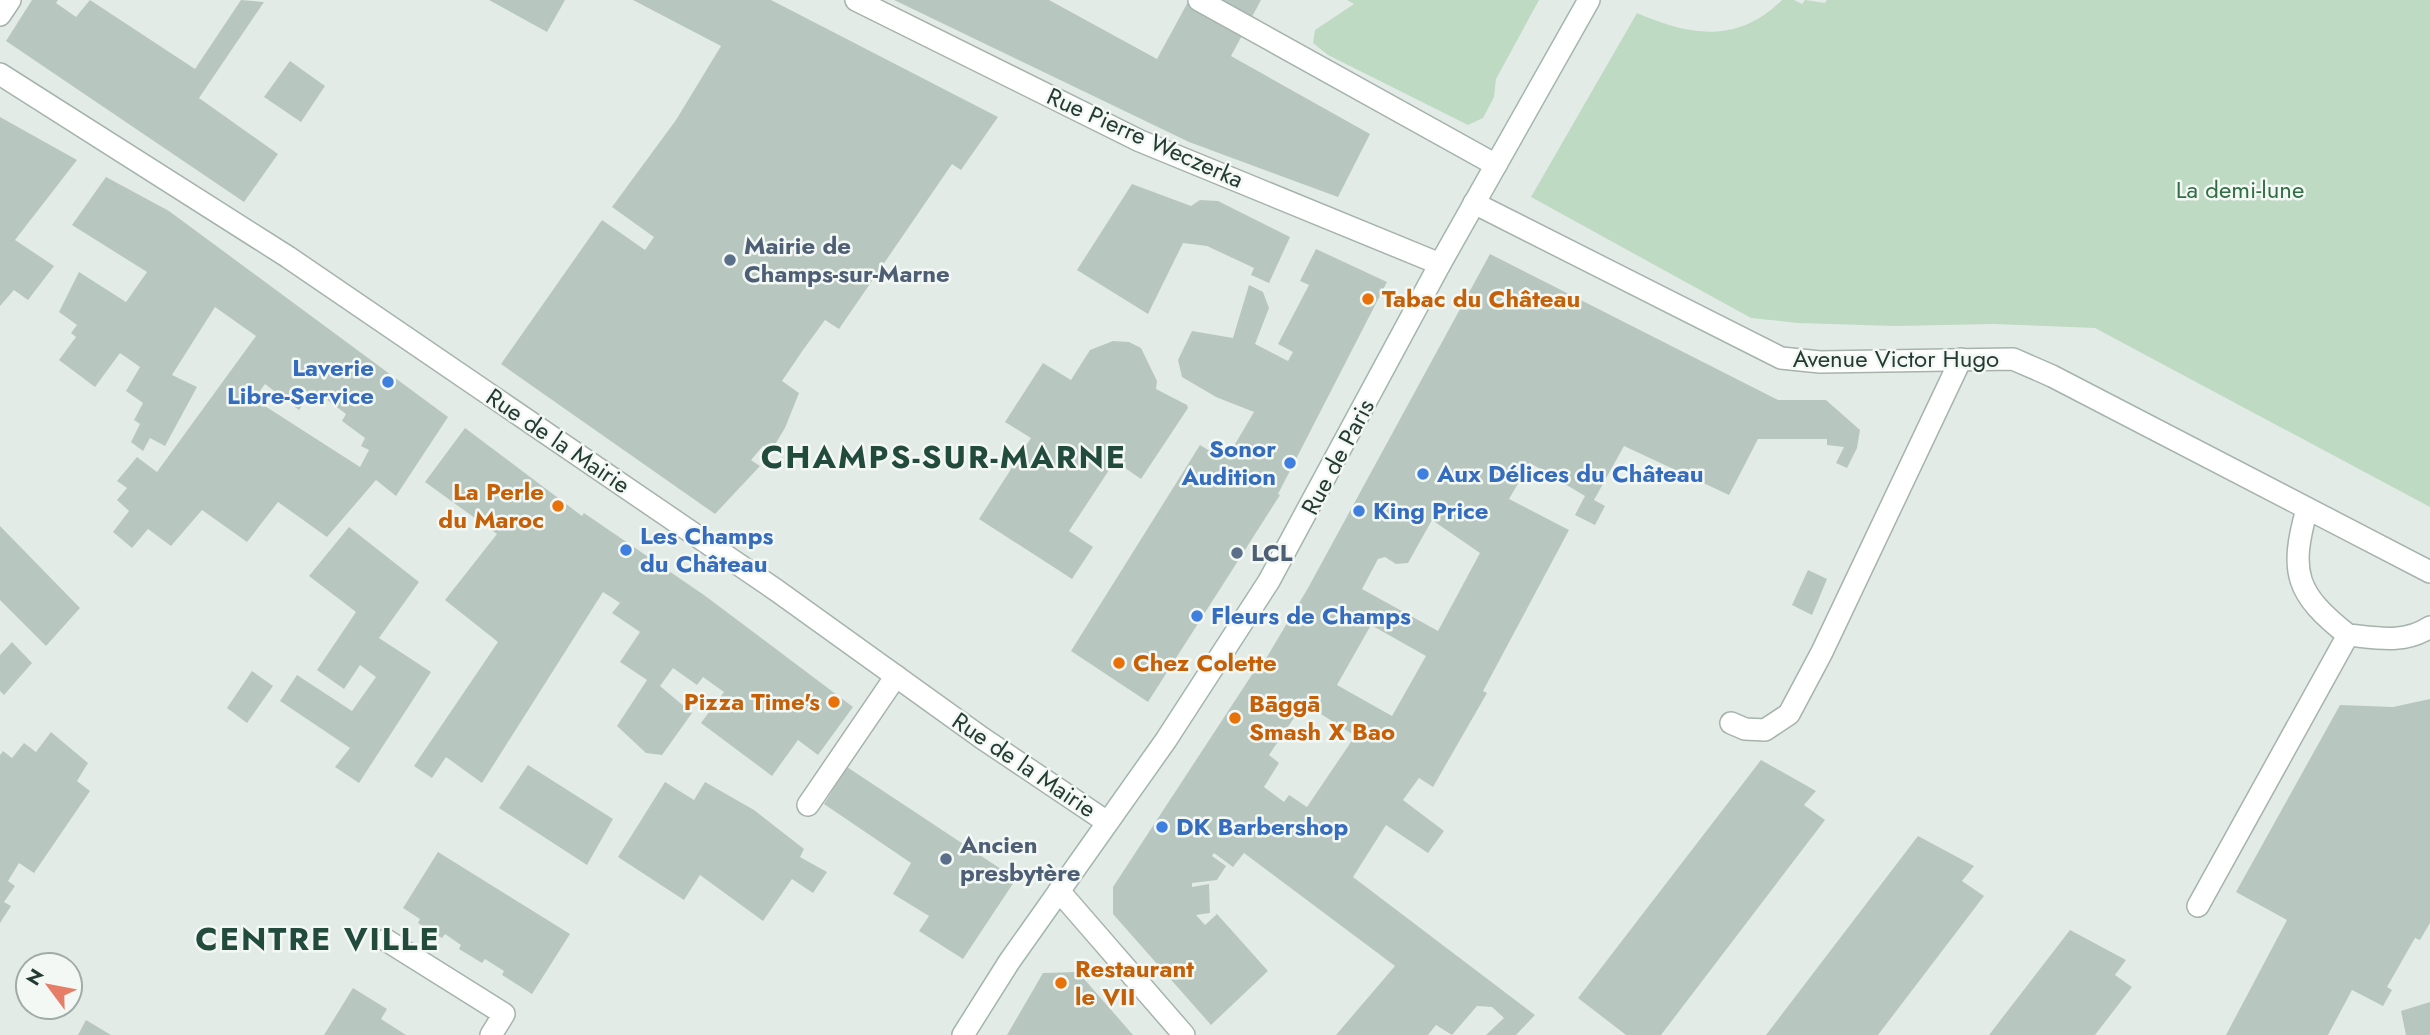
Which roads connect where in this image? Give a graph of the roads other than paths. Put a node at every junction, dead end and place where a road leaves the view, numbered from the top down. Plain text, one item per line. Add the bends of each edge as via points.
1 (10, 0) edge
2 (856, 0) edge
3 (1199, 0) edge
4 (1589, 0) edge
5 (0, 15) edge
6 (0, 74) edge
7 (1496, 165) junction
8 (1474, 203) junction
9 (1440, 264) junction
10 (1961, 359) junction
11 (2307, 509) junction
12 (2430, 572) edge
13 (2430, 627) edge
14 (2348, 635) junction
15 (896, 676) junction
16 (1731, 723) dead end
17 (808, 805) dead end
18 (1107, 822) junction
19 (1059, 891) junction
20 (2198, 906) dead end
21 (386, 940) dead end
22 (492, 1035) edge
23 (963, 1035) edge
24 (1184, 1035) edge

1 - 5 street
2 - 9 street, Rue Pierre Weczerka via 1140,141
3 - 7 street
4 - 7 street, Rue de Paris
6 - 15 street, Rue de la Mairie via 288,257
7 - 8 street, Rue de Paris
8 - 9 street, Rue de Paris
8 - 10 street, Avenue Victor Hugo via 1781,358 1820,362
9 - 18 street, Rue de Paris via 1269,581
10 - 11 street, Avenue Victor Hugo via 2012,359 2052,376
10 - 16 street via 1789,714 1765,730
11 - 12 street, Avenue Victor Hugo
11 - 14 street via 2297,548 2300,577 2316,609
13 - 14 street via 2413,638
14 - 20 street
15 - 17 street
15 - 18 street, Rue de la Mairie
18 - 19 street, Rue de Paris
19 - 23 street, Rue de Paris
19 - 24 street
21 - 22 street via 504,1014

